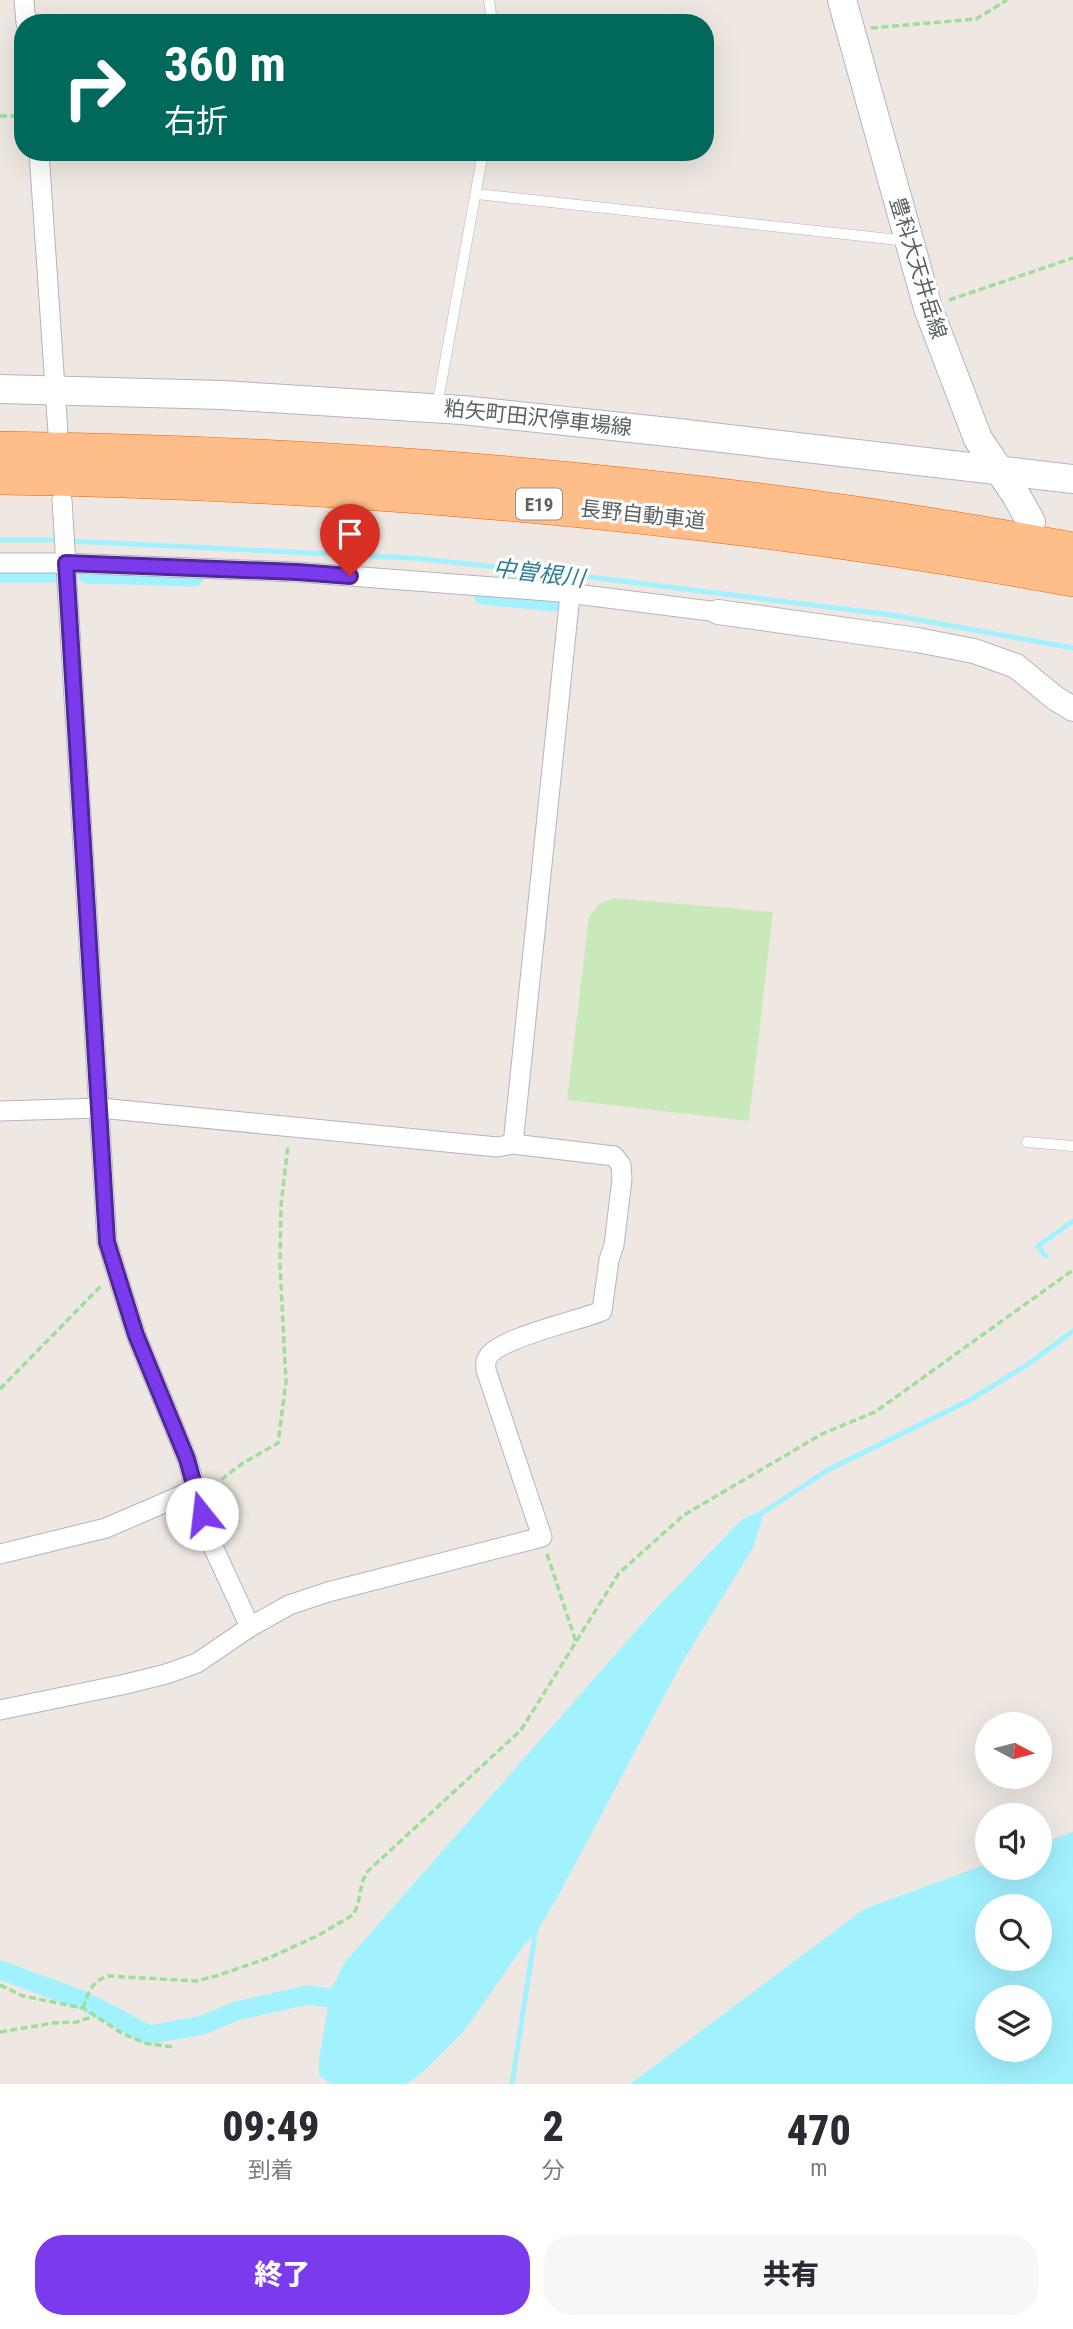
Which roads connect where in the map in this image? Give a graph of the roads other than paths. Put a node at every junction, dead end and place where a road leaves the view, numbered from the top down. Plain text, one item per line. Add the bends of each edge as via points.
1 (842, 0) edge
2 (40, 161) edge
3 (482, 161) edge
4 (477, 194) junction
5 (909, 241) junction
6 (0, 389) edge
7 (54, 390) junction
8 (436, 408) junction
9 (58, 432) dead end
10 (0, 450) edge
11 (998, 469) junction
12 (0, 476) edge
13 (1073, 479) edge
14 (62, 500) dead end
15 (1031, 522) dead end
16 (1073, 551) edge
17 (66, 559) junction
18 (0, 563) edge
19 (1073, 578) edge
20 (570, 595) junction
21 (718, 612) joint
22 (1073, 709) edge
23 (100, 1108) junction
24 (0, 1111) edge
25 (1027, 1142) dead end
26 (513, 1144) junction
27 (1073, 1146) edge
28 (194, 1490) junction
29 (0, 1554) edge
30 (250, 1627) junction
31 (0, 1710) edge

1 - 5 main road, 豊科大天井岳線
2 - 7 street
3 - 4 lane
4 - 5 lane
4 - 8 lane
5 - 11 main road, 豊科大天井岳線 via 928,308 978,439
6 - 7 main road, 粕矢町田沢停車場線
7 - 8 main road, 粕矢町田沢停車場線
7 - 9 street
8 - 11 main road, 粕矢町田沢停車場線
10 - 16 highway, 長野自動車道 / E19 via 267,457 530,476 830,511
11 - 13 main road, 粕矢町田沢停車場線
11 - 15 main road, 豊科大天井岳線
12 - 19 highway, 長野自動車道 / E19 via 263,484 527,503 827,538
14 - 17 street
17 - 18 street
17 - 20 street
17 - 23 street
20 - 21 street
20 - 26 street
21 - 22 street via 974,651 1016,666
23 - 24 street
23 - 26 street via 496,1147
23 - 28 street via 107,1242 136,1335 187,1459
25 - 27 lane
26 - 30 street via 614,1156 622,1172 602,1311 514,1339 487,1358 486,1370 542,1537 328,1592 289,1605
28 - 29 street via 106,1528
28 - 30 street via 209,1538
30 - 31 street via 197,1663 166,1674

